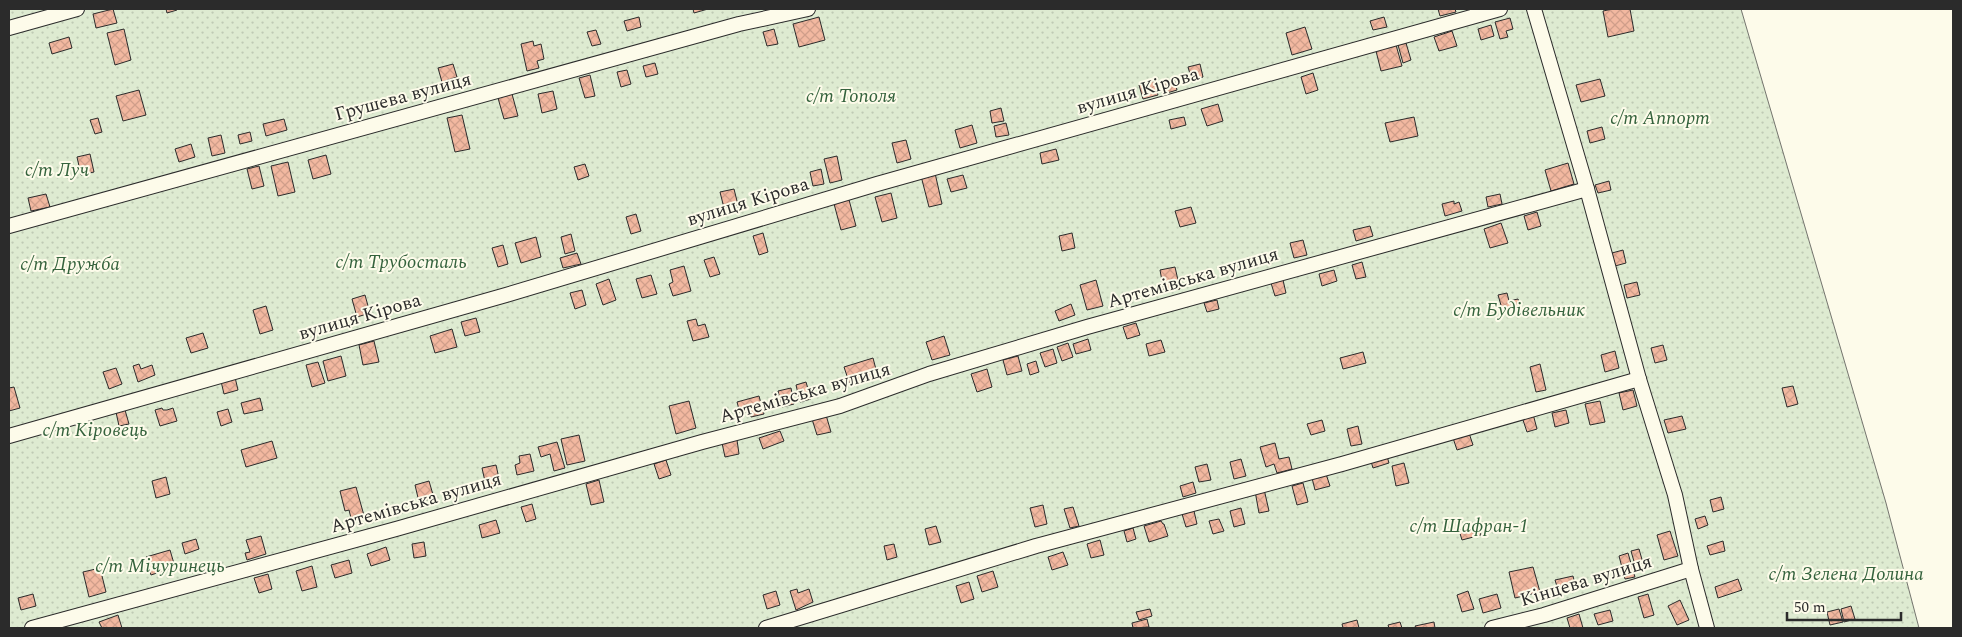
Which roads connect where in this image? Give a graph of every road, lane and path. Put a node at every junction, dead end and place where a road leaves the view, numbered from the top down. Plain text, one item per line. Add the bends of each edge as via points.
1 (77, 9) edge
2 (808, 9) edge
3 (1500, 9) edge
4 (1534, 9) edge
5 (9, 28) edge
6 (1587, 189) junction
7 (9, 226) edge
8 (1639, 379) junction
9 (9, 436) edge
10 (1691, 569) junction
11 (32, 628) edge
12 (766, 628) edge
13 (1492, 628) edge
14 (1707, 628) edge

1 - 5 street
2 - 7 street, Грушева вулиця via 739,24
3 - 9 street, вулиця Кірова via 886,181 506,295
4 - 6 street
6 - 8 street
6 - 11 street, Артемівська вулиця via 1087,327 929,374 840,406
8 - 10 street via 1675,495
8 - 12 street via 1036,546
10 - 13 street, Кінцева вулиця
10 - 14 street

